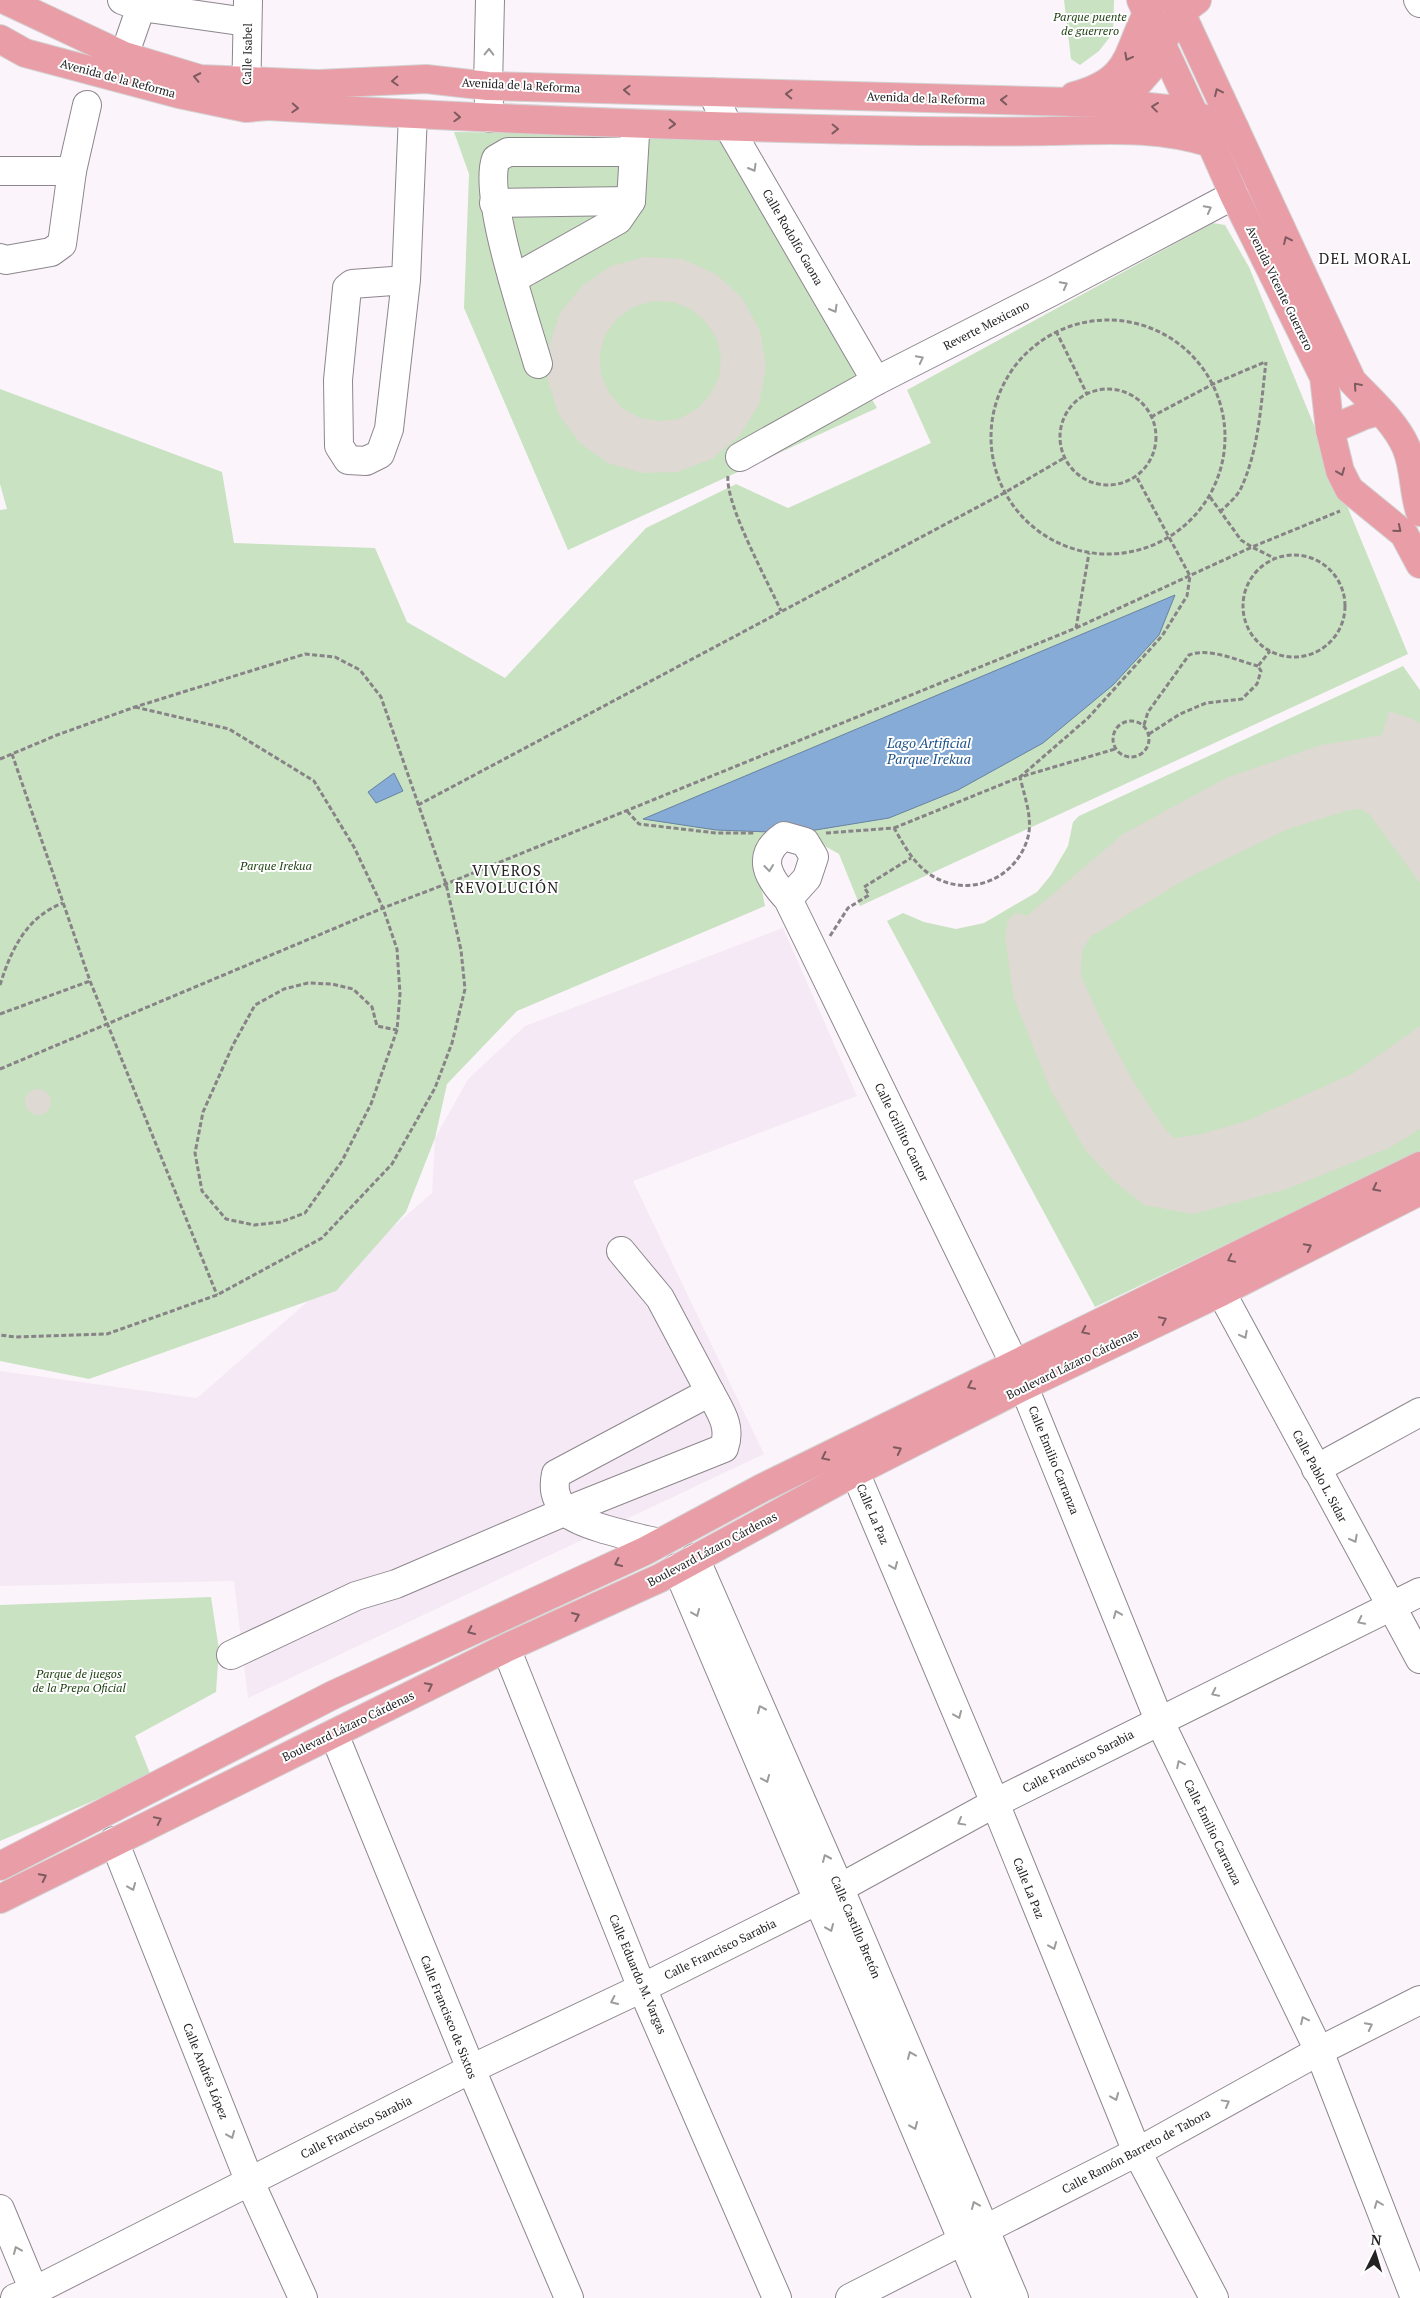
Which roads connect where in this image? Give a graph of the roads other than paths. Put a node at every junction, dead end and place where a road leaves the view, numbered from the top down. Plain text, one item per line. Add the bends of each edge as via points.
1 (5, 0) edge
2 (490, 0) edge
3 (132, 4) edge
4 (1148, 4) edge
5 (1185, 4) edge
6 (248, 11) edge
7 (38, 17) junction
8 (0, 39) edge
9 (1162, 42) junction
10 (25, 53) junction
11 (124, 56) junction
12 (426, 79) junction
13 (246, 80) junction
14 (488, 86) junction
15 (712, 92) junction
16 (1053, 102) junction
17 (1110, 104) junction
18 (87, 105) dead end
19 (246, 108) junction
20 (413, 114) junction
21 (1194, 114) junction
22 (490, 118) junction
23 (635, 123) junction
24 (728, 126) junction
25 (1235, 129) junction
26 (1049, 131) junction
27 (1211, 143) junction
28 (634, 152) junction
29 (0, 171) edge
30 (72, 171) junction
31 (1234, 195) junction
32 (631, 201) junction
33 (494, 204) junction
34 (0, 258) edge
35 (513, 279) junction
36 (406, 280) junction
37 (538, 364) dead end
38 (876, 381) junction
39 (1380, 411) junction
40 (1330, 430) junction
41 (1413, 443) edge
42 (740, 456) road end
43 (1417, 499) edge
44 (1365, 502) junction
45 (1420, 564) edge
46 (788, 899) dead end
47 (1420, 1166) edge
48 (1420, 1191) edge
49 (621, 1251) dead end
50 (1221, 1292) junction
51 (1020, 1375) junction
52 (710, 1392) junction
53 (1420, 1412) edge
54 (1316, 1469) junction
55 (855, 1472) junction
56 (564, 1512) junction
57 (659, 1543) junction
58 (686, 1563) junction
59 (1420, 1592) edge
60 (1391, 1606) junction
61 (506, 1648) junction
62 (231, 1655) dead end
63 (1420, 1659) edge
64 (1159, 1720) junction
65 (334, 1734) junction
66 (995, 1803) junction
67 (114, 1841) junction
68 (0, 1866) edge
69 (829, 1894) junction
70 (0, 1899) edge
71 (642, 1988) junction
72 (1420, 2000) edge
73 (1319, 2052) junction
74 (471, 2069) junction
75 (1137, 2152) junction
76 (249, 2180) junction
77 (0, 2208) edge
78 (974, 2236) junction
79 (29, 2296) edge
80 (297, 2296) edge
81 (569, 2298) edge
82 (777, 2298) edge
83 (850, 2298) edge
84 (987, 2298) edge
85 (1014, 2298) edge
86 (1214, 2298) edge
87 (1415, 2298) edge

1 - 7 main road, Avenida de la Reforma
14 -> 2 street
3 - 6 street
3 - 11 street
4 - 9 main road, Avenida Vicente Guerrero
4 -> 16 main road, Avenida de la Reforma via 1129,58 1117,75 1103,87
5 - 9 main road, Avenida de la Reforma
25 -> 5 main road, Avenida Vicente Guerrero
6 - 13 street, Calle Isabel
7 - 10 main road
7 - 11 main road, Avenida de la Reforma
8 - 10 main road, Avenida de la Reforma
9 - 17 main road, Avenida de la Reforma via 1150,68 1131,91
9 - 21 main road, Avenida Vicente Guerrero
10 - 19 main road, Avenida de la Reforma via 179,94
13 -> 11 main road, Avenida de la Reforma via 200,79
12 -> 13 main road, Avenida de la Reforma via 318,84
12 - 14 main road, Avenida de la Reforma
12 - 20 main road
13 - 19 street, Calle Isabel
15 -> 14 main road, Avenida de la Reforma
14 - 22 street
16 -> 15 main road, Avenida de la Reforma
15 - 24 street, Calle Rodolfo Gaona
16 - 17 main road, Avenida de la Reforma
21 -> 17 main road, Avenida de la Reforma via 1154,106
17 - 26 main road, Avenida de la Reforma
18 - 30 street
19 -> 20 main road, Avenida de la Reforma via 268,106
20 -> 22 main road, Avenida de la Reforma
20 - 36 street
21 - 25 main road, Avenida de la Reforma
21 - 27 main road, Avenida Vicente Guerrero
22 - 23 main road, Avenida de la Reforma
23 -> 24 main road, Avenida de la Reforma
23 - 28 street
24 -> 26 main road, Avenida de la Reforma
24 -> 38 street, Calle Rodolfo Gaona
39 -> 25 main road, Avenida Vicente Guerrero via 1352,381
26 - 27 main road, Avenida de la Reforma via 1162,131 1185,134
27 - 31 main road, Avenida Vicente Guerrero
28 - 32 street
28 - 33 street via 508,152 496,159 492,167
29 - 30 street
30 - 34 street via 62,244 51,252 6,260
38 -> 31 street, Reverte Mexicano
31 - 40 main road, Avenida Vicente Guerrero via 1324,377
32 - 33 street
32 - 35 street via 618,220
33 - 35 street
35 - 37 street
36 - 36 street via 352,284 347,288 338,380 339,446 348,460 366,461 380,454 390,429
38 - 42 street, Reverte Mexicano
39 - 40 main road
39 - 41 main road, Avenida Vicente Guerrero
40 -> 44 main road, Avenida Vicente Guerrero via 1340,471 1349,489
41 - 43 main road, Avenida Vicente Guerrero via 1412,466
43 - 44 main road via 1400,495
44 -> 45 main road, Avenida Vicente Guerrero via 1404,534
46 - 51 street, Calle Grillito Cantor
47 -> 51 main road, Boulevard Lázaro Cárdenas
50 -> 48 main road, Boulevard Lázaro Cárdenas
49 - 52 street via 660,1298
51 -> 50 main road, Boulevard Lázaro Cárdenas
50 -> 54 street, Calle Pablo L. Sidar
55 -> 51 main road, Boulevard Lázaro Cárdenas
51 -> 57 main road, Boulevard Lázaro Cárdenas via 762,1488
64 -> 51 street, Calle Emilio Carranza
52 - 56 street via 556,1474 553,1488
52 - 56 street via 726,1424 728,1437 724,1448
53 - 54 street
54 -> 60 street, Calle Pablo L. Sidar
55 - 58 main road, Boulevard Lázaro Cárdenas
55 -> 66 street, Calle La Paz
56 - 57 street via 592,1526
56 - 62 street via 396,1584 356,1596
57 -> 68 main road, Boulevard Lázaro Cárdenas via 333,1695
61 -> 58 main road, Boulevard Lázaro Cárdenas
58 - 69 street, Calle Castillo Bretón
59 - 60 street, Calle Francisco Sarabia
60 - 63 street, Calle Pablo L. Sidar
60 -> 64 street, Calle Francisco Sarabia
65 -> 61 main road, Boulevard Lázaro Cárdenas
61 - 71 street, Calle Eduardo M. Vargas
64 - 66 street, Calle Francisco Sarabia
73 -> 64 street, Calle Emilio Carranza
67 -> 65 main road, Boulevard Lázaro Cárdenas
65 - 74 street, Calle Francisco de Sixtos
66 -> 69 street, Calle Francisco Sarabia
66 -> 75 street, Calle La Paz
70 -> 67 main road, Boulevard Lázaro Cárdenas
67 -> 76 street, Calle Andrés López
69 - 71 street, Calle Francisco Sarabia
69 - 78 street, Calle Castillo Bretón
71 -> 74 street, Calle Francisco Sarabia
71 - 82 street, Calle Eduardo M. Vargas
73 -> 72 street, Calle Ramón Barreto de Tabora
75 -> 73 street, Calle Ramón Barreto de Tabora
87 -> 73 street, Calle Emilio Carranza
74 - 76 street, Calle Francisco Sarabia
74 - 81 street, Calle Francisco de Sixtos
75 - 78 street, Calle Ramón Barreto de Tabora
75 - 86 street, Calle La Paz
76 - 79 street, Calle Francisco Sarabia
76 - 80 street, Calle Andrés López
79 -> 77 street
78 - 83 street, Calle Ramón Barreto de Tabora
78 - 84 street, Calle Castillo Bretón
78 - 85 street, Calle Castillo Bretón

